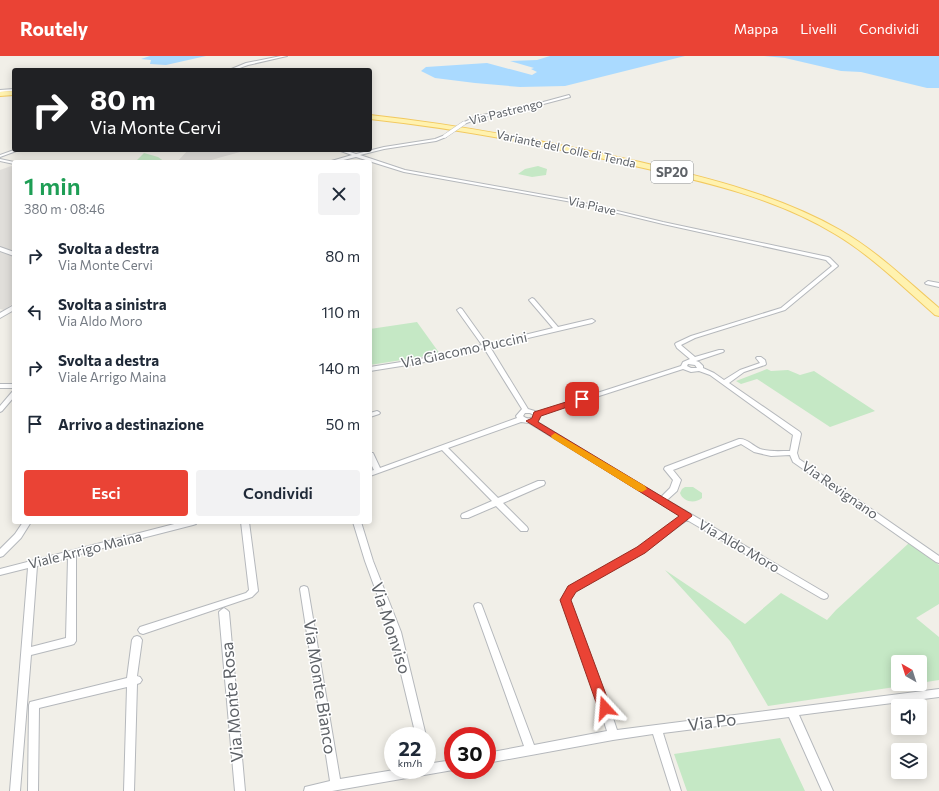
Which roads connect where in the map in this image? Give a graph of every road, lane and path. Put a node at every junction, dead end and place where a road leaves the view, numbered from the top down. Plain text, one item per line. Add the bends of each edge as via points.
1 (285, 56) edge
2 (236, 68) edge
3 (12, 92) edge
4 (0, 93) edge
5 (569, 96) dead end
6 (372, 117) edge
7 (372, 151) edge
8 (12, 152) edge
9 (346, 152) edge
10 (367, 152) edge
11 (355, 155) junction
12 (0, 156) edge
13 (0, 160) edge
14 (337, 160) edge
15 (370, 160) edge
16 (372, 161) edge
17 (12, 163) edge
18 (0, 249) edge
19 (12, 253) edge
20 (828, 259) joint
21 (928, 283) dead end
22 (939, 285) edge
23 (532, 300) dead end
24 (12, 308) edge
25 (460, 310) dead end
26 (939, 313) edge
27 (0, 316) edge
28 (592, 320) dead end
29 (557, 329) junction
30 (486, 346) junction
31 (721, 351) dead end
32 (759, 358) dead end
33 (692, 360) junction
34 (684, 366) junction
35 (372, 369) edge
36 (700, 369) junction
37 (724, 383) junction
38 (0, 386) edge
39 (12, 386) edge
40 (12, 395) edge
41 (0, 410) edge
42 (526, 410) junction
43 (537, 414) junction
44 (521, 419) junction
45 (531, 421) junction
46 (443, 447) junction
47 (793, 453) junction
48 (372, 459) edge
49 (378, 471) junction
50 (372, 473) edge
51 (541, 483) dead end
52 (662, 501) junction
53 (498, 502) junction
54 (465, 516) dead end
55 (687, 516) junction
56 (26, 524) edge
57 (183, 524) edge
58 (245, 524) edge
59 (358, 524) edge
60 (524, 529) dead end
61 (72, 553) junction
62 (0, 554) edge
63 (939, 560) edge
64 (33, 563) junction
65 (0, 572) edge
66 (304, 589) dead end
67 (824, 596) dead end
68 (478, 606) dead end
69 (224, 612) dead end
70 (143, 630) dead end
71 (137, 640) dead end
72 (26, 652) junction
73 (134, 680) junction
74 (939, 693) edge
75 (792, 712) junction
76 (419, 727) edge
77 (656, 729) junction
78 (613, 735) junction
79 (531, 750) junction
80 (496, 756) edge
81 (384, 775) edge
82 (336, 784) junction
83 (15, 791) edge
84 (33, 791) edge
85 (129, 791) edge
86 (240, 791) edge
87 (309, 791) edge
88 (676, 791) edge
89 (828, 791) edge

1 - 2 street
3 - 4 main road
5 - 7 street, Via Pastrengo, bridge via 479,117 436,140
6 - 26 main road, Variante del Colle di Tenda / SP20 via 493,133 574,149 754,195 816,220 869,252
8 - 12 street
9 - 11 street, Via Piave
10 - 11 street, Via Pastrengo, bridge
11 - 14 street, Via Pastrengo
11 - 15 street, Via Piave
13 - 17 street
16 - 20 street, Via Piave via 404,171 572,201
18 - 19 street
20 - 33 street, Via Revignano via 835,266 784,309 678,344
21 - 22 street
23 - 29 street
24 - 27 street
25 - 30 street
28 - 29 street, Via Giacomo Puccini
29 - 30 street, Via Giacomo Puccini
30 - 35 street, Via Giacomo Puccini
30 - 42 street
31 - 33 street
32 - 37 street via 763,364 742,371
33 - 34 street
33 - 36 street, Via Revignano
34 - 36 street, Via Revignano via 688,370
34 - 43 street
36 - 37 street, Via Revignano
37 - 47 street, Via Revignano via 797,434
38 - 39 street
40 - 41 street
42 - 43 street
42 - 44 street via 519,414
43 - 45 street via 536,419
44 - 45 street
44 - 46 street
45 - 52 street, Via Aldo Moro
46 - 49 street
46 - 53 street
47 - 52 street via 771,454 757,450 742,441 668,469 677,480 674,489
47 - 63 street, Via Revignano via 796,460
48 - 49 street
49 - 50 street
51 - 53 street
52 - 55 street, Via Aldo Moro
53 - 54 street
53 - 60 street
55 - 67 street, Via Aldo Moro
55 - 78 street via 641,550 572,589 565,600
56 - 62 street
57 - 61 street, Viale Arrigo Maina
58 - 70 street via 254,591 249,595
59 - 76 street, Via Monviso via 396,632
61 - 64 street, Viale Arrigo Maina
61 - 72 street via 71,641
64 - 65 street, Viale Arrigo Maina
64 - 72 street
66 - 82 street, Via Monte Bianco
68 - 79 street
69 - 86 street, Via Monte Rosa
71 - 73 street
72 - 83 street
73 - 84 street via 34,706
73 - 85 street
74 - 75 street, Via Po
75 - 77 street, Via Po
75 - 89 street
77 - 78 street, Via Po
77 - 88 street
78 - 79 street, Via Po
79 - 80 street, Via Po
81 - 82 street
82 - 87 street

